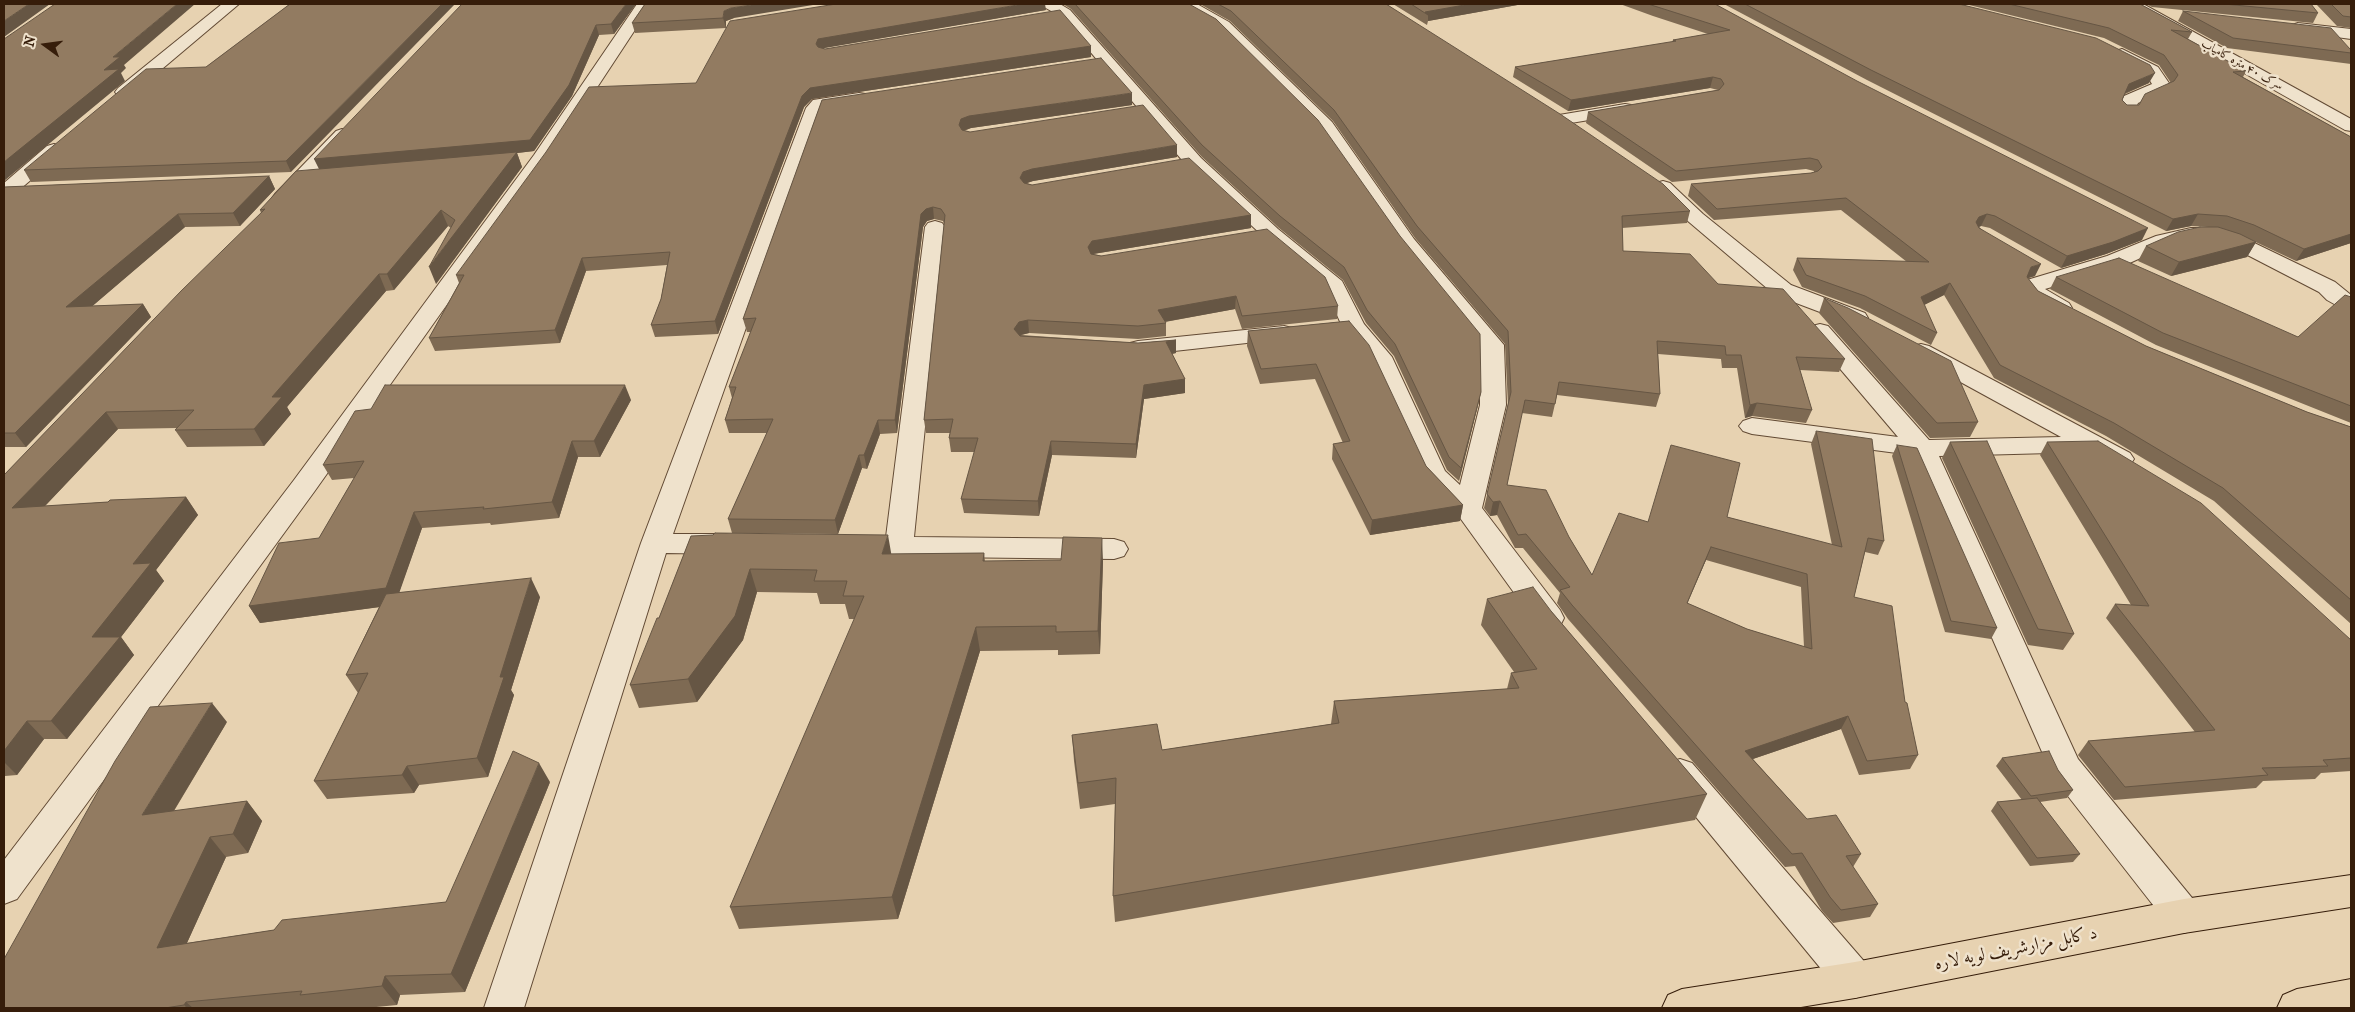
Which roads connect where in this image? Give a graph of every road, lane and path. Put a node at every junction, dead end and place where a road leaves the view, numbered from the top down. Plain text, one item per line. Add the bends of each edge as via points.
1 (231, 4) edge
2 (644, 4) edge
3 (1186, 4) edge
4 (2138, 7) edge
5 (1050, 11) edge
6 (2184, 15) dead end
7 (2319, 18) edge
8 (2282, 26) edge
9 (2331, 32) junction
10 (2351, 34) edge
11 (2105, 47) edge
12 (2347, 51) edge
13 (1106, 61) junction
14 (1077, 66) edge
15 (886, 94) edge
16 (111, 103) edge
17 (1642, 106) edge
18 (2127, 110) edge
19 (352, 124) edge
20 (2351, 126) edge
21 (1589, 135) edge
22 (66, 141) edge
23 (1644, 173) edge
24 (328, 177) edge
25 (299, 180) junction
26 (271, 181) dead end
27 (34, 190) edge
28 (5, 192) edge
29 (272, 209) edge
30 (935, 227) dead end
31 (1271, 233) junction
32 (1243, 238) edge
33 (2115, 261) junction
34 (2033, 263) edge
35 (2142, 273) edge
36 (2058, 278) junction
37 (1783, 290) junction
38 (2351, 304) edge
39 (2077, 316) edge
40 (1877, 329) edge
41 (1305, 331) edge
42 (1904, 342) edge
43 (1112, 348) edge
44 (1752, 426) dead end
45 (2096, 444) junction
46 (1922, 448) junction
47 (2137, 469) edge
48 (1468, 509) junction
49 (655, 543) junction
50 (752, 544) edge
51 (821, 545) edge
52 (899, 547) junction
53 (1114, 549) dead end
54 (1563, 635) edge
55 (1664, 755) edge
56 (4, 888) edge
57 (2351, 890) edge
58 (2184, 916) junction
59 (1855, 980) junction
60 (2349, 1002) edge
61 (504, 1008) edge
62 (1682, 1008) edge
63 (2298, 1008) edge

1 - 16 street
2 - 56 street via 531,158 304,486
3 - 48 street via 1223,25 1326,126 1407,243 1492,345 1492,405
4 - 6 street
4 - 20 street, سرک ۴۰ متره کامیاب
5 - 13 street
7 - 9 street
8 - 9 street
9 - 10 street
9 - 12 street
11 - 18 street via 2152,71 2162,86 2130,100
13 - 14 street
13 - 31 street via 1138,111 1185,164
15 - 49 street via 819,104 815,108
17 - 21 street via 1557,114
19 - 25 street
22 - 28 street
23 - 37 street via 1678,189 1696,218
24 - 25 street
25 - 26 street
25 - 29 street
27 - 28 street
30 - 52 street
31 - 32 street
31 - 48 street via 1334,286 1345,327 1380,357 1434,476
33 - 35 street
33 - 36 street
33 - 38 street via 2154,235 2212,234 2239,243 2327,287
34 - 36 street
36 - 39 street via 2035,285 2034,290
37 - 40 street via 1851,315
37 - 46 street
41 - 43 street
42 - 45 street
44 - 46 street
45 - 46 street
45 - 47 street
46 - 58 street via 2065,767
48 - 54 street
49 - 50 street
49 - 61 street
51 - 52 street
52 - 53 street
55 - 59 street
57 - 58 highway, د کابل مزارشریف لویه لاره
58 - 59 highway, د کابل مزارشریف لویه لاره
59 - 62 highway, د کابل مزارشریف لویه لاره
60 - 63 highway

